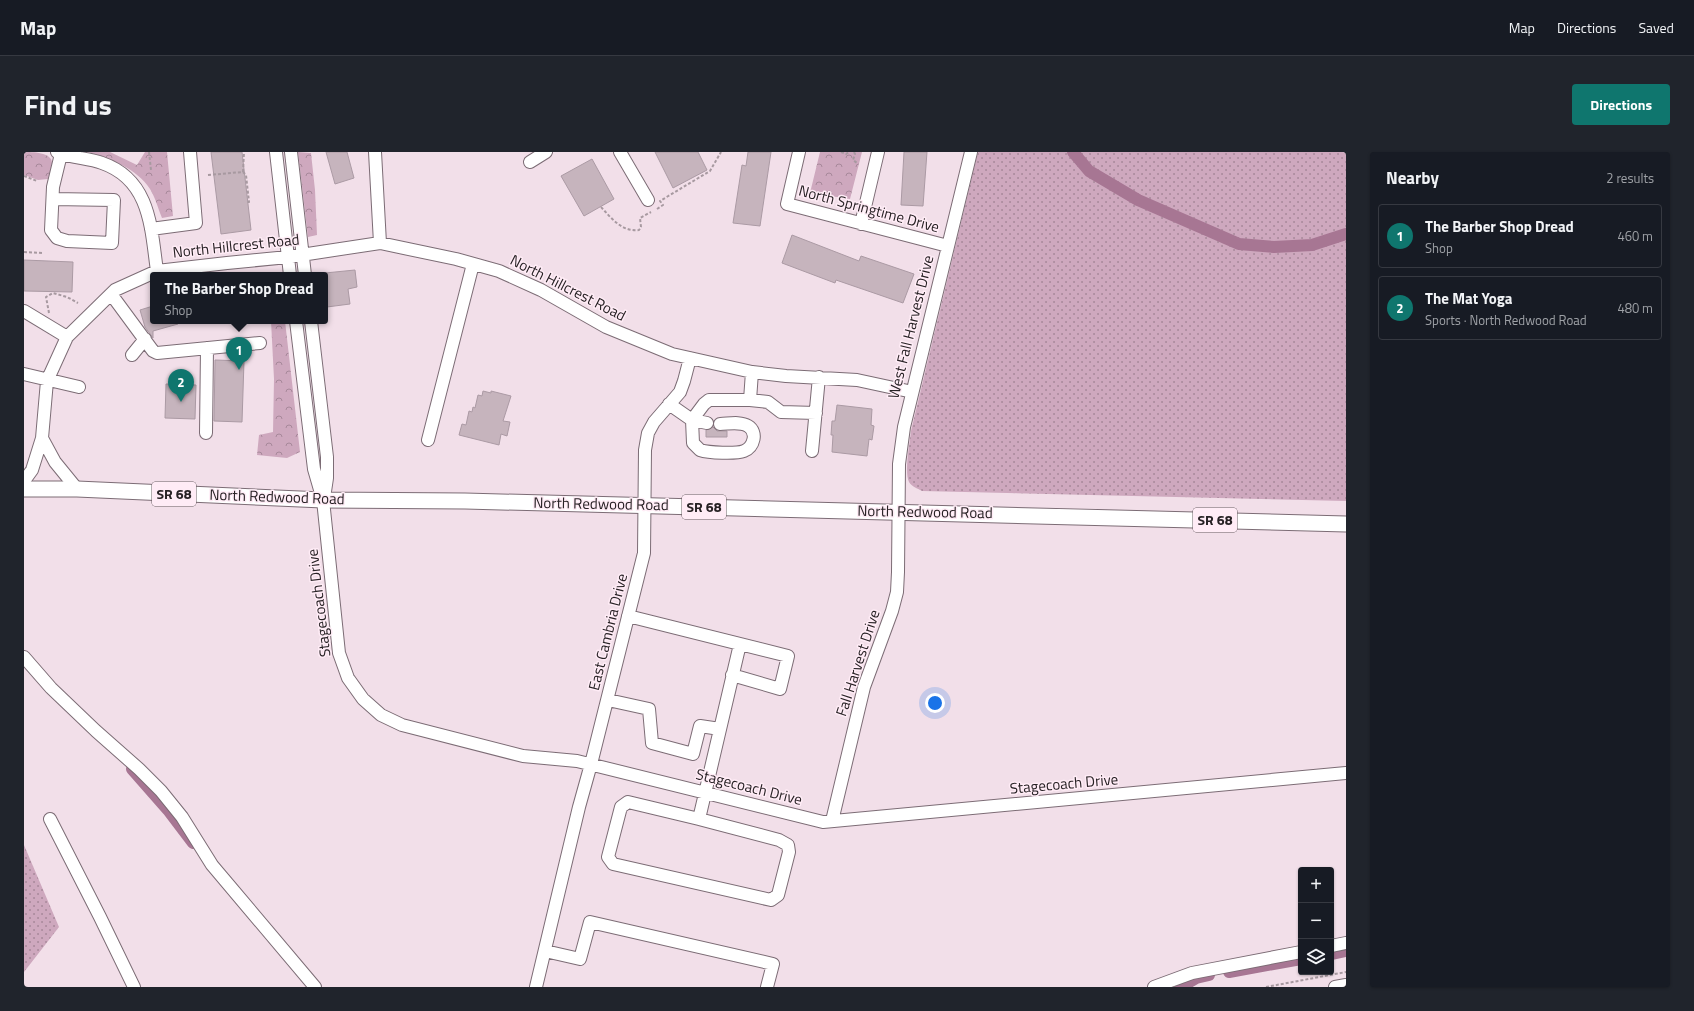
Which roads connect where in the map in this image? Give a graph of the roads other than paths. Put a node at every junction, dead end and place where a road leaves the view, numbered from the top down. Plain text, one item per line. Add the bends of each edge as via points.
1 (190, 152) edge
2 (276, 152) edge
3 (291, 152) edge
4 (376, 152) edge
5 (546, 152) edge
6 (620, 152) edge
7 (799, 152) edge
8 (878, 152) edge
9 (971, 152) edge
10 (59, 153) edge
11 (530, 162) dead end
12 (53, 199) junction
13 (648, 200) dead end
14 (861, 224) junction
15 (151, 229) junction
16 (380, 243) junction
17 (944, 245) dead end
18 (303, 255) junction
19 (288, 257) junction
20 (473, 264) junction
21 (158, 271) joint
22 (290, 272) edge
23 (305, 272) edge
24 (150, 275) edge
25 (111, 294) junction
26 (24, 311) edge
27 (296, 324) edge
28 (311, 324) edge
29 (67, 337) junction
30 (144, 339) junction
31 (260, 343) dead end
32 (207, 348) junction
33 (132, 355) dead end
34 (690, 358) junction
35 (752, 372) junction
36 (24, 374) edge
37 (819, 377) junction
38 (47, 381) junction
39 (79, 387) dead end
40 (908, 391) dead end
41 (750, 400) junction
42 (669, 404) junction
43 (816, 413) junction
44 (692, 420) junction
45 (707, 423) dead end
46 (720, 424) dead end
47 (206, 433) dead end
48 (42, 438) junction
49 (428, 440) dead end
50 (812, 451) dead end
51 (24, 481) edge
52 (24, 489) edge
53 (77, 489) junction
54 (324, 500) junction
55 (645, 505) junction
56 (899, 512) junction
57 (1346, 524) edge
58 (628, 616) junction
59 (740, 644) junction
60 (24, 657) edge
61 (732, 675) junction
62 (608, 700) junction
63 (720, 729) junction
64 (591, 764) junction
65 (1346, 773) edge
66 (705, 793) junction
67 (50, 819) dead end
68 (699, 819) junction
69 (832, 821) junction
70 (1346, 943) edge
71 (1334, 945) edge
72 (545, 951) junction
73 (1298, 953) edge
74 (134, 987) edge
75 (315, 987) edge
76 (536, 987) edge
77 (767, 987) edge
78 (1154, 987) edge

1 - 15 street via 196,223
2 - 19 street
3 - 18 street
4 - 16 street
5 - 11 street
6 - 13 street
7 - 14 street, North Springtime Drive via 787,204
8 - 14 street
9 - 56 street, West Fall Harvest Drive via 904,427 899,464
10 - 12 street
10 - 15 street via 103,163 124,174 142,194
12 - 12 street via 51,230 57,238 67,242 112,243 114,200
14 - 17 street, North Springtime Drive
15 - 21 street
16 - 18 street, North Hillcrest Road
16 - 20 street, North Hillcrest Road
18 - 19 street, North Hillcrest Road
18 - 23 street
19 - 21 street, North Hillcrest Road
19 - 22 street
20 - 34 street, North Hillcrest Road via 499,271 541,290 606,327 672,354
20 - 49 street
24 - 25 street, North Hillcrest Road
25 - 29 street, North Hillcrest Road
25 - 30 street
26 - 29 street
27 - 54 street via 314,469
28 - 54 street via 328,457
29 - 38 street
30 - 32 street via 153,351 157,352
30 - 33 street
31 - 32 street
32 - 47 street
34 - 35 street, North Hillcrest Road
34 - 42 street, East Cambria Drive via 680,392
35 - 37 street, North Hillcrest Road
35 - 41 street
36 - 38 street
37 - 40 street, North Hillcrest Road via 857,380
37 - 43 street
38 - 39 street
38 - 48 street
41 - 43 street via 768,402 781,412
41 - 44 street via 709,400
42 - 44 street
42 - 55 street, East Cambria Drive via 648,433 645,450
43 - 50 street
44 - 45 street
44 - 46 street via 693,444 700,450 739,452 752,445 754,437 748,426
48 - 51 street via 32,470
48 - 53 street via 55,462
52 - 53 main road, North Redwood Road / SR 68
53 - 54 main road, North Redwood Road / SR 68
54 - 55 main road, North Redwood Road / SR 68
54 - 64 street, Stagecoach Drive via 339,653 348,678 363,699 386,718 413,729 523,756
55 - 56 main road, North Redwood Road / SR 68
55 - 58 street, East Cambria Drive via 644,554
56 - 57 main road, North Redwood Road / SR 68
56 - 69 street, Fall Harvest Drive via 898,582 895,602 864,687
58 - 59 street
58 - 62 street, East Cambria Drive
59 - 61 street
59 - 61 street via 788,656 780,689
60 - 75 street via 51,688 161,791 182,817 212,865
61 - 63 street
62 - 63 street via 649,709 652,743 693,754 700,726
62 - 64 street, East Cambria Drive
63 - 66 street
64 - 66 street, Stagecoach Drive
64 - 72 street, East Cambria Drive
65 - 69 street, Stagecoach Drive
66 - 68 street
66 - 69 street, Stagecoach Drive via 819,821
67 - 74 street
68 - 68 street via 780,840 788,845 789,852 778,895 771,900 636,870 613,864 608,856 621,807 628,802
70 - 71 street
72 - 76 street, East Cambria Drive
72 - 77 street via 580,959 590,922 772,964
73 - 78 street via 1192,973

